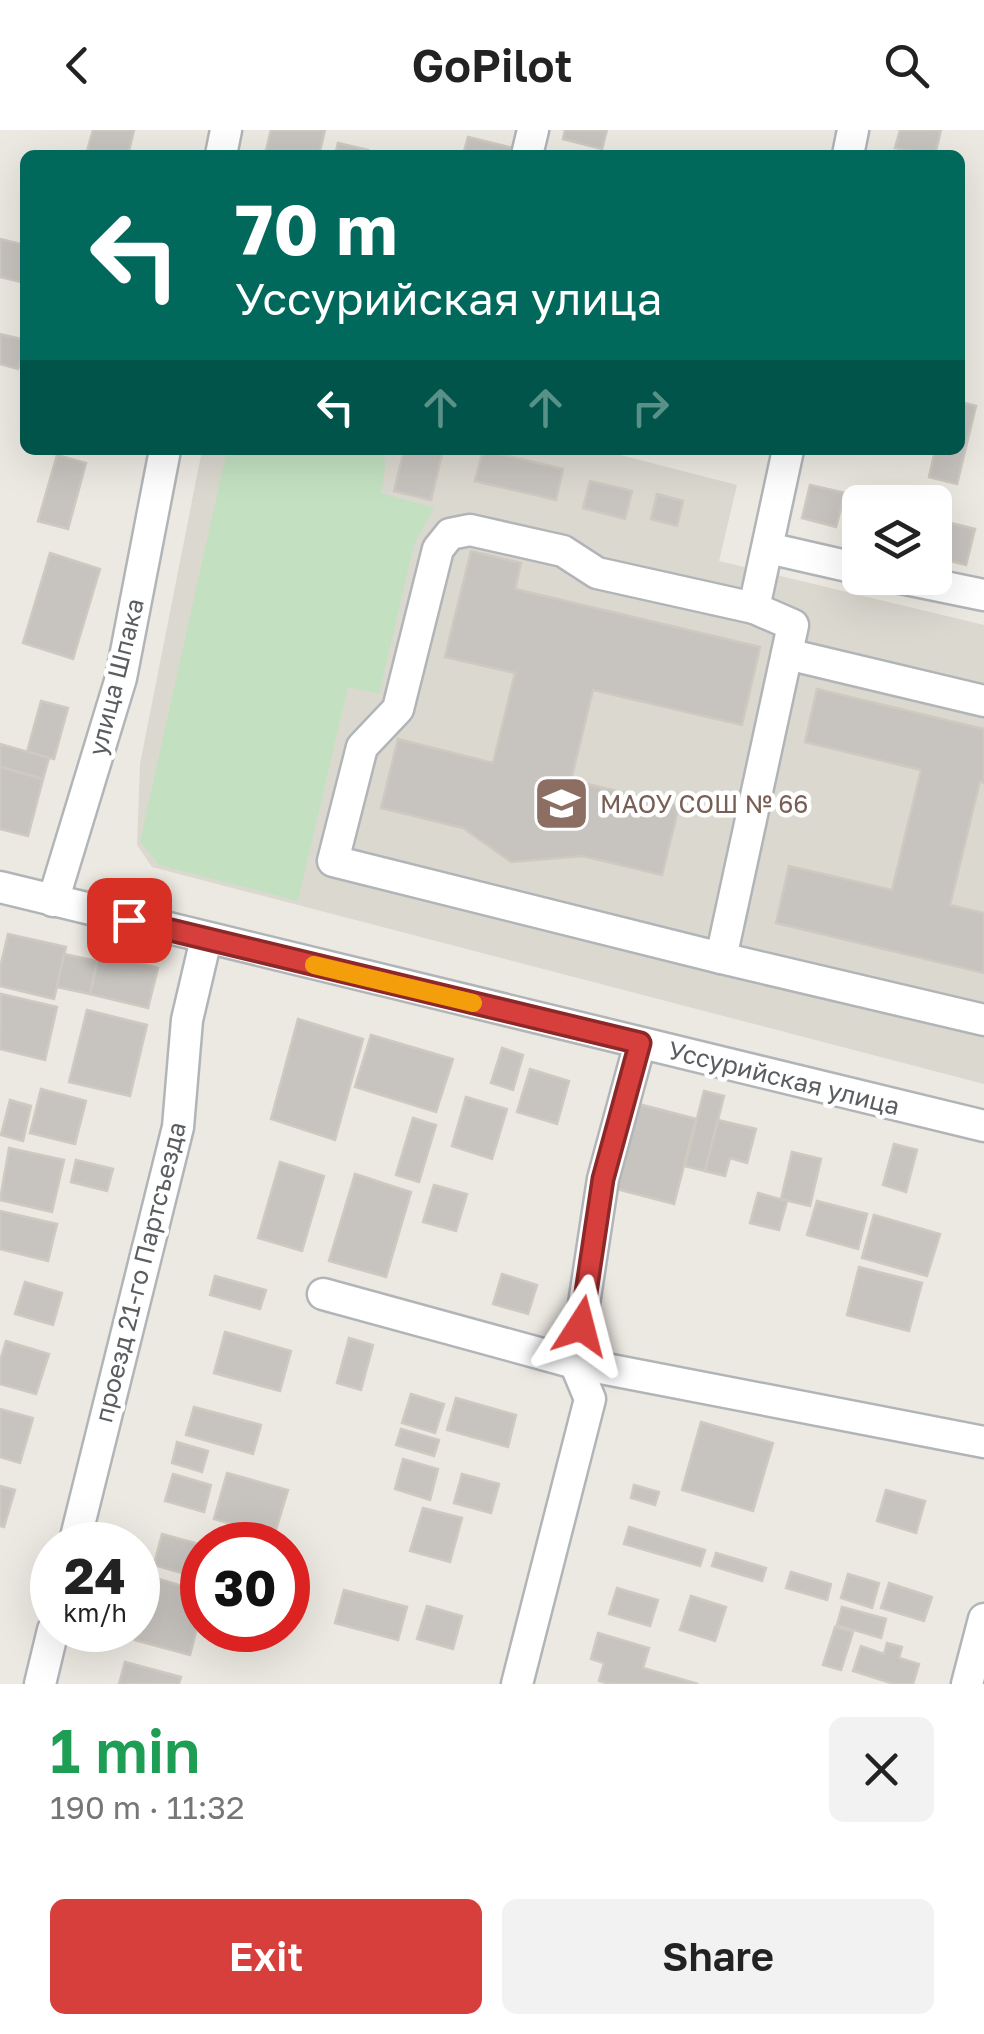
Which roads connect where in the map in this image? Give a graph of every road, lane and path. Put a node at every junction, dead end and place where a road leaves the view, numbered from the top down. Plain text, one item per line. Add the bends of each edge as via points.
1 (164, 455) edge
2 (787, 455) edge
3 (768, 548) junction
4 (842, 564) edge
5 (952, 589) edge
6 (984, 596) edge
7 (754, 608) junction
8 (787, 654) junction
9 (984, 701) edge
10 (0, 887) edge
11 (52, 901) junction
12 (206, 939) junction
13 (721, 958) junction
14 (984, 1020) edge
15 (640, 1043) junction
16 (984, 1126) edge
17 (323, 1294) dead end
18 (575, 1363) junction
19 (984, 1442) edge
20 (80, 1522) edge
21 (984, 1619) edge
22 (48, 1652) edge
23 (40, 1684) edge
24 (517, 1684) edge
25 (967, 1684) edge

1 - 11 street, улица Шпака via 121,678
2 - 3 street
3 - 4 street
3 - 7 street
5 - 6 street
7 - 8 street via 793,625
7 - 13 street via 597,573 563,551 470,530 450,534 438,549 398,709 362,747 333,861
8 - 9 street
8 - 13 street
10 - 11 street, Уссурийская улица
11 - 12 street, Уссурийская улица
12 - 15 street, Уссурийская улица
12 - 20 street, проезд 21-го Партсъезда via 187,1020 178,1128
13 - 14 street
15 - 16 street, Уссурийская улица
15 - 18 street via 603,1179
17 - 18 street
18 - 19 street
18 - 24 street via 590,1399
21 - 25 street
22 - 23 street

